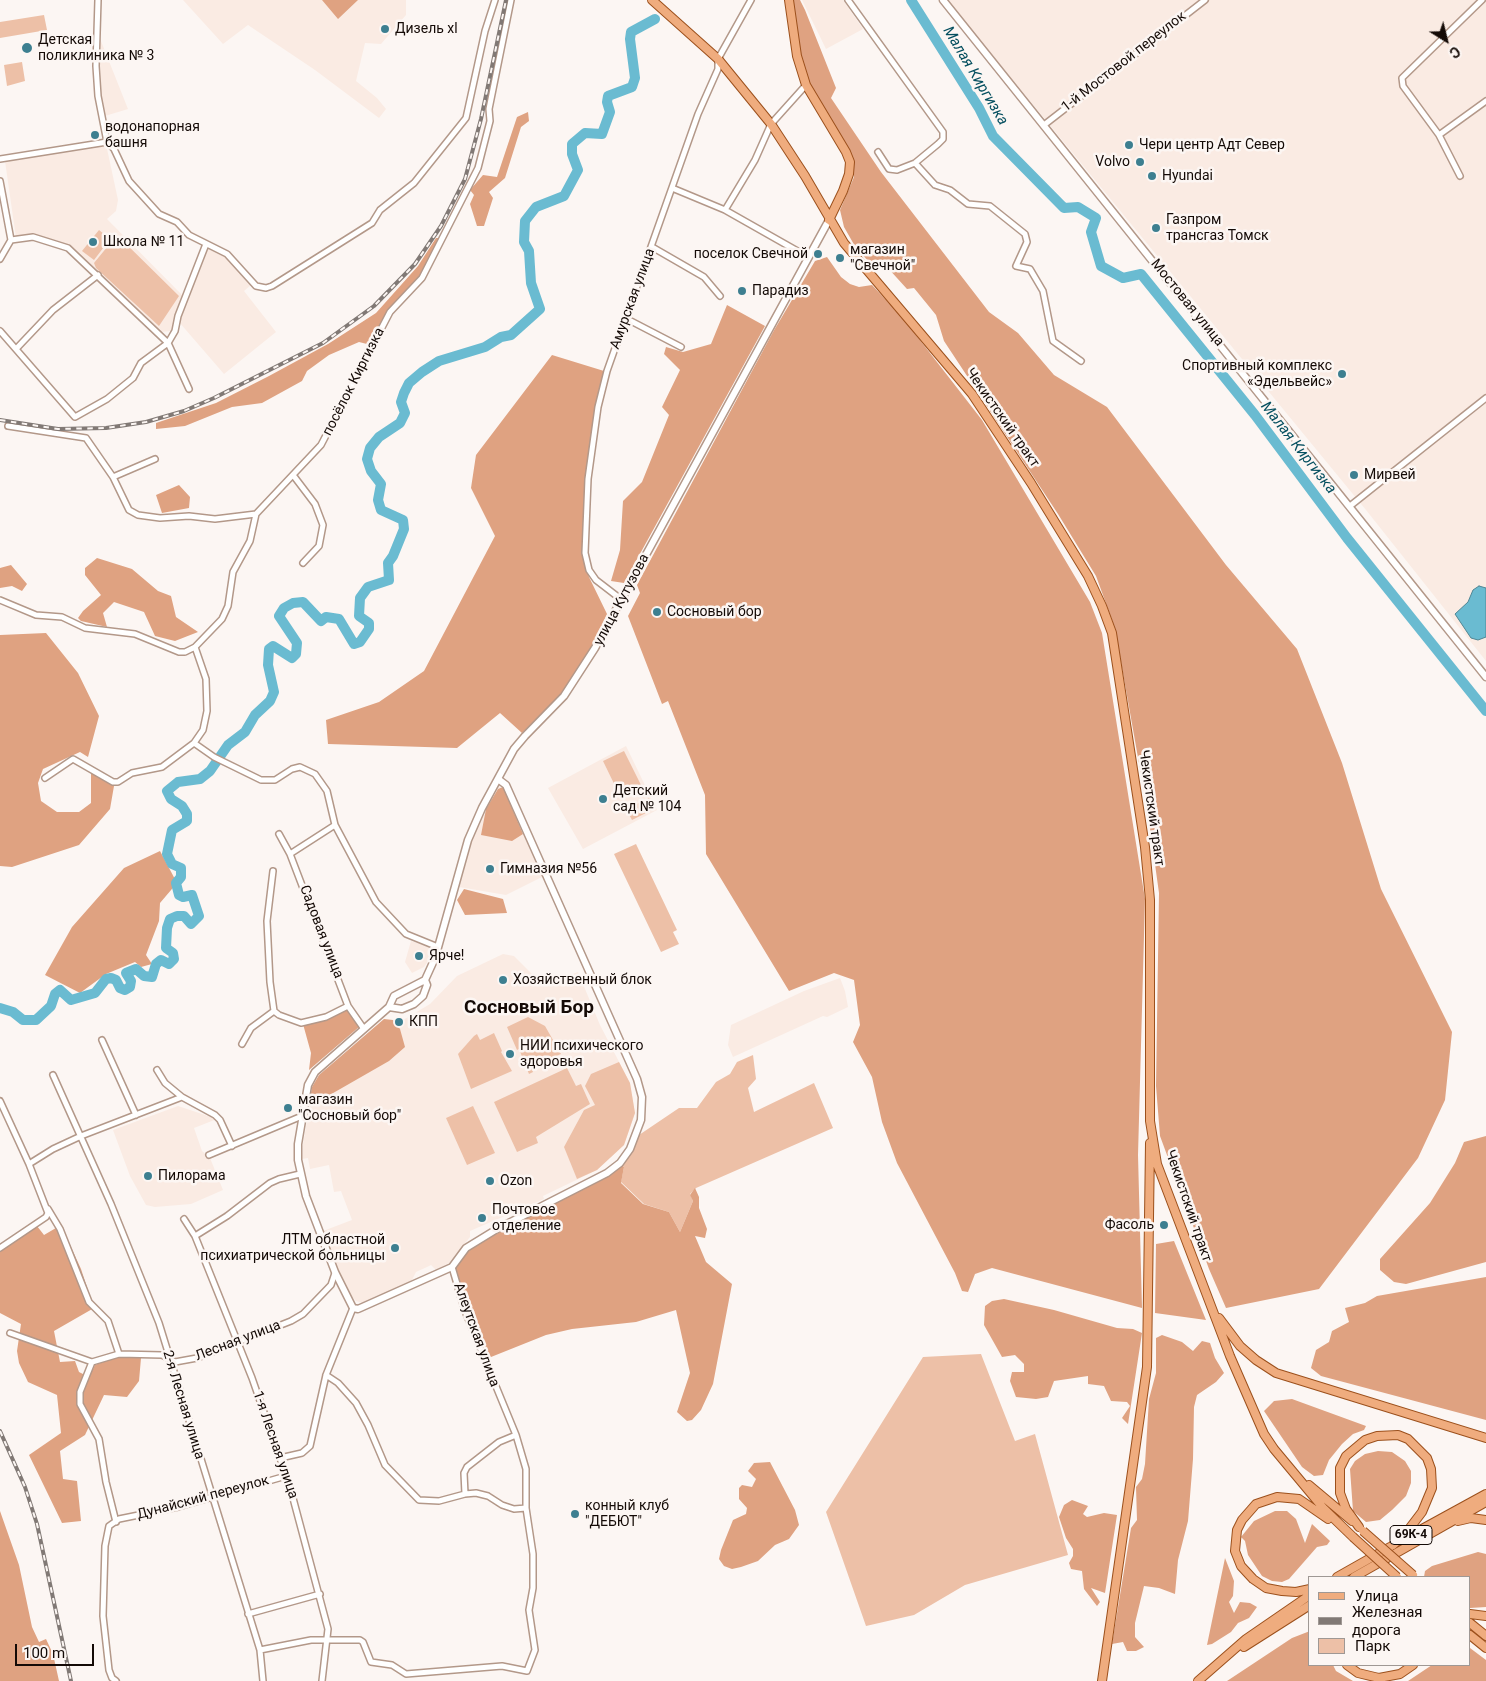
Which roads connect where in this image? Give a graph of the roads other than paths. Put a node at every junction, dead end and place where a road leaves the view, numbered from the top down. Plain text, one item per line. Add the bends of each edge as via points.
1 (98, 0) edge
2 (495, 0) edge
3 (511, 0) edge
4 (652, 0) edge
5 (751, 0) edge
6 (789, 0) edge
7 (848, 0) edge
8 (943, 0) edge
9 (1205, 0) edge
10 (1482, 0) edge
11 (718, 59) junction
12 (806, 85) junction
13 (1486, 101) edge
14 (772, 124) junction
15 (1044, 125) junction
16 (1439, 135) junction
17 (107, 142) junction
18 (878, 152) dead end
19 (0, 159) edge
20 (915, 163) junction
21 (1460, 176) dead end
22 (0, 181) edge
23 (672, 188) junction
24 (725, 210) junction
25 (829, 220) junction
26 (11, 240) junction
27 (206, 244) junction
28 (652, 247) junction
29 (808, 258) junction
30 (0, 259) edge
31 (98, 275) junction
32 (720, 296) dead end
33 (627, 319) junction
34 (0, 331) edge
35 (168, 343) junction
36 (681, 347) dead end
37 (16, 349) junction
38 (1081, 361) dead end
39 (189, 389) dead end
40 (1486, 398) edge
41 (8, 426) dead end
42 (155, 459) dead end
43 (293, 475) junction
44 (113, 477) junction
45 (1350, 506) junction
46 (256, 514) junction
47 (303, 563) dead end
48 (0, 600) edge
49 (622, 600) junction
50 (195, 647) junction
51 (1486, 677) edge
52 (194, 743) junction
53 (45, 778) dead end
54 (498, 779) junction
55 (334, 825) junction
56 (279, 834) dead end
57 (290, 854) junction
58 (273, 870) dead end
59 (438, 948) junction
60 (425, 980) junction
61 (348, 1006) junction
62 (389, 1007) junction
63 (274, 1010) junction
64 (364, 1029) junction
65 (102, 1040) dead end
66 (242, 1044) dead end
67 (157, 1070) dead end
68 (53, 1074) dead end
69 (182, 1097) junction
70 (0, 1101) edge
71 (136, 1115) junction
72 (302, 1116) junction
73 (1150, 1121) junction
74 (81, 1136) junction
75 (232, 1146) junction
76 (209, 1155) dead end
77 (29, 1164) junction
78 (300, 1174) junction
79 (48, 1209) junction
80 (184, 1219) dead end
81 (195, 1236) junction
82 (0, 1248) edge
83 (452, 1267) junction
84 (335, 1272) junction
85 (1211, 1306) junction
86 (353, 1308) junction
87 (10, 1333) dead end
88 (237, 1342) junction
89 (119, 1354) junction
90 (169, 1359) junction
91 (92, 1362) junction
92 (326, 1374) junction
93 (516, 1435) junction
94 (1486, 1438) edge
95 (280, 1458) junction
96 (1286, 1463) junction
97 (286, 1476) junction
98 (465, 1494) junction
99 (1486, 1494) edge
100 (211, 1497) junction
101 (1486, 1502) edge
102 (526, 1508) junction
103 (117, 1520) junction
104 (1486, 1520) edge
105 (1361, 1529) junction
106 (1350, 1535) junction
107 (1426, 1536) junction
108 (1392, 1546) junction
109 (1366, 1571) junction
110 (1339, 1576) edge
111 (1356, 1576) edge
112 (1360, 1576) edge
113 (1396, 1576) edge
114 (1414, 1576) edge
115 (1308, 1589) edge
116 (320, 1594) junction
117 (1308, 1596) edge
118 (1308, 1606) edge
119 (248, 1614) junction
120 (1471, 1614) edge
121 (1486, 1616) edge
122 (1471, 1624) edge
123 (1471, 1636) edge
124 (1486, 1636) edge
125 (327, 1640) junction
126 (1486, 1648) edge
127 (260, 1650) junction
128 (1348, 1666) edge
129 (1411, 1666) edge
130 (116, 1681) edge
131 (263, 1681) edge
132 (322, 1681) edge
133 (1102, 1681) edge
134 (1198, 1681) edge
135 (1204, 1681) edge

1 - 17 street via 96,66
2 - 27 street via 484,31 466,118 414,183 380,210 372,223 266,288 256,286 228,254
3 - 43 street, посёлок Киргизка via 489,109 490,121 478,168 422,278 390,312 321,445
4 - 11 main road, Чекистский тракт
5 - 11 street, Амурская улица
6 - 12 main road via 797,56
7 - 20 street via 943,132 943,139
8 - 15 street, Мостовая улица
9 - 15 street, 1-й Мостовой переулок
10 - 16 street via 1402,76 1403,86
11 - 14 main road, Чекистский тракт
11 - 23 street, Амурская улица via 718,69
12 - 14 street
12 - 25 main road via 850,162 843,191
13 - 16 street
14 - 24 street
14 - 25 main road, Чекистский тракт via 806,176
15 - 45 street, Мостовая улица
16 - 21 street
17 - 19 street
17 - 27 street via 130,180 159,214 177,222 189,235
18 - 20 street via 889,170
20 - 38 street via 935,185 950,190 968,204 990,206 1026,234 1027,242 1016,266 1030,269 1043,291 1052,341
22 - 26 street
23 - 24 street
23 - 28 street, Амурская улица
24 - 29 street
25 - 29 street, улица Кутузова
25 - 73 main road, Чекистский тракт via 844,243 942,356 1000,434 1088,576 1112,633 1138,792 1150,900
26 - 30 street
26 - 31 street via 33,237 68,248
27 - 35 street
28 - 32 street via 704,277
28 - 33 street, Амурская улица
29 - 49 street, улица Кутузова
31 - 35 street
31 - 37 street via 53,310
33 - 36 street
33 - 49 street, Амурская улица via 607,371 598,407 588,479 585,552 589,570 596,580
34 - 37 street
35 - 37 street via 141,363 133,378 107,399 75,418
35 - 39 street
40 - 45 street
41 - 44 street via 86,438
42 - 44 street
43 - 46 street, посёлок Киргизка
43 - 47 street via 315,504 323,525 319,546
44 - 46 street via 129,510 138,515 214,519
45 - 51 street, Мостовая улица
46 - 50 street via 250,541 233,572 228,606 222,619
48 - 50 street via 30,613 62,617 85,628 136,634 179,652
49 - 54 street, улица Кутузова via 580,674 564,696 524,736
50 - 52 street via 206,679 207,710 203,730
52 - 53 street via 162,766 132,773 118,782 73,759
52 - 55 street via 261,780 274,780 292,769 308,768 322,781 327,791
54 - 59 street, улица Кутузова via 468,840
54 - 83 street via 506,785 637,1078 642,1097 641,1120 630,1149 620,1163 607,1173 497,1228 466,1248
55 - 57 street
55 - 59 street via 376,902 406,934
56 - 57 street, Садовая улица
57 - 61 street, Садовая улица
58 - 63 street via 267,921
59 - 60 street, улица Кутузова
60 - 62 street via 400,992
60 - 62 street, улица Кутузова via 426,991 420,1000 402,1009
61 - 63 street via 326,1017 301,1023
61 - 64 street, Садовая улица
62 - 64 street
63 - 66 street via 251,1028
64 - 72 street via 315,1072 308,1085
65 - 71 street
67 - 69 street via 165,1084
68 - 74 street, 2-я Лесная улица
69 - 71 street
69 - 75 street via 215,1115
70 - 77 street
71 - 74 street
72 - 75 street
72 - 78 street via 298,1152
73 - 85 main road, Чекистский тракт via 1157,1164
73 - 133 main road via 1147,1366
74 - 77 street
74 - 90 street, 2-я Лесная улица via 144,1281
75 - 76 street
77 - 79 street
78 - 81 street via 270,1183
78 - 84 street
79 - 82 street via 46,1217
79 - 89 street via 60,1229 89,1302 108,1321
80 - 81 street, 1-я Лесная улица
81 - 88 street, 1-я Лесная улица
83 - 86 street, Алеутская улица via 363,1308
83 - 93 street, Алеутская улица via 464,1311
84 - 86 street
84 - 88 street, Лесная улица via 331,1285 303,1314
85 - 94 main road via 1240,1346 1276,1373
85 - 96 main road, Чекистский тракт via 1253,1412 1264,1434
86 - 92 street, Дунайский переулок
87 - 91 street
88 - 90 street, Лесная улица via 197,1358 175,1362
88 - 95 street, 1-я Лесная улица
89 - 90 street, Лесная улица via 162,1355
89 - 91 street, Лесная улица
90 - 100 street, 2-я Лесная улица
91 - 103 street via 80,1392 80,1404 99,1439
92 - 95 street, Дунайский переулок via 310,1446 302,1453
92 - 98 street via 356,1403 385,1465 419,1500 439,1501
93 - 98 street via 499,1442 467,1467 464,1473
93 - 102 street, Алеутская улица via 526,1469
95 - 97 street, 1-я Лесная улица
96 - 105 main road, Чекистский тракт
96 - 106 main road, Чекистский тракт
97 - 100 street, Дунайский переулок
97 - 116 street, 1-я Лесная улица
98 - 102 street via 488,1496 514,1509
99 - 108 main road, 69К-4
100 - 103 street, Дунайский переулок
100 - 119 street, 2-я Лесная улица
101 - 107 main road, 69К-4
102 - 125 street, Алеутская улица via 534,1554 530,1610 535,1650 527,1671 502,1666 406,1674 392,1665 371,1662 360,1640
103 - 130 street via 109,1526 105,1546 103,1616 109,1670
104 - 107 main road via 1463,1519
105 - 108 main road via 1346,1509 1340,1493 1340,1468 1346,1456 1366,1440 1377,1436 1398,1435 1408,1439 1427,1458 1432,1488 1422,1512
105 - 114 main road, Чекистский тракт, bridge
106 - 113 main road, bridge
106 - 115 main road via 1311,1506 1288,1496 1256,1504 1242,1520 1235,1551 1246,1573 1266,1588 1296,1592
107 - 109 main road, 69К-4
108 - 110 main road, 69К-4
109 - 111 main road, 69К-4
109 - 112 main road
116 - 119 street
116 - 125 street, 1-я Лесная улица via 328,1629
117 - 134 main road via 1246,1639
118 - 135 main road via 1250,1643
119 - 127 street, 2-я Лесная улица
120 - 121 main road
122 - 124 main road
123 - 126 main road
125 - 127 street
125 - 132 street, 1-я Лесная улица
127 - 131 street, 2-я Лесная улица
128 - 129 main road via 1358,1673 1379,1678 1400,1674

